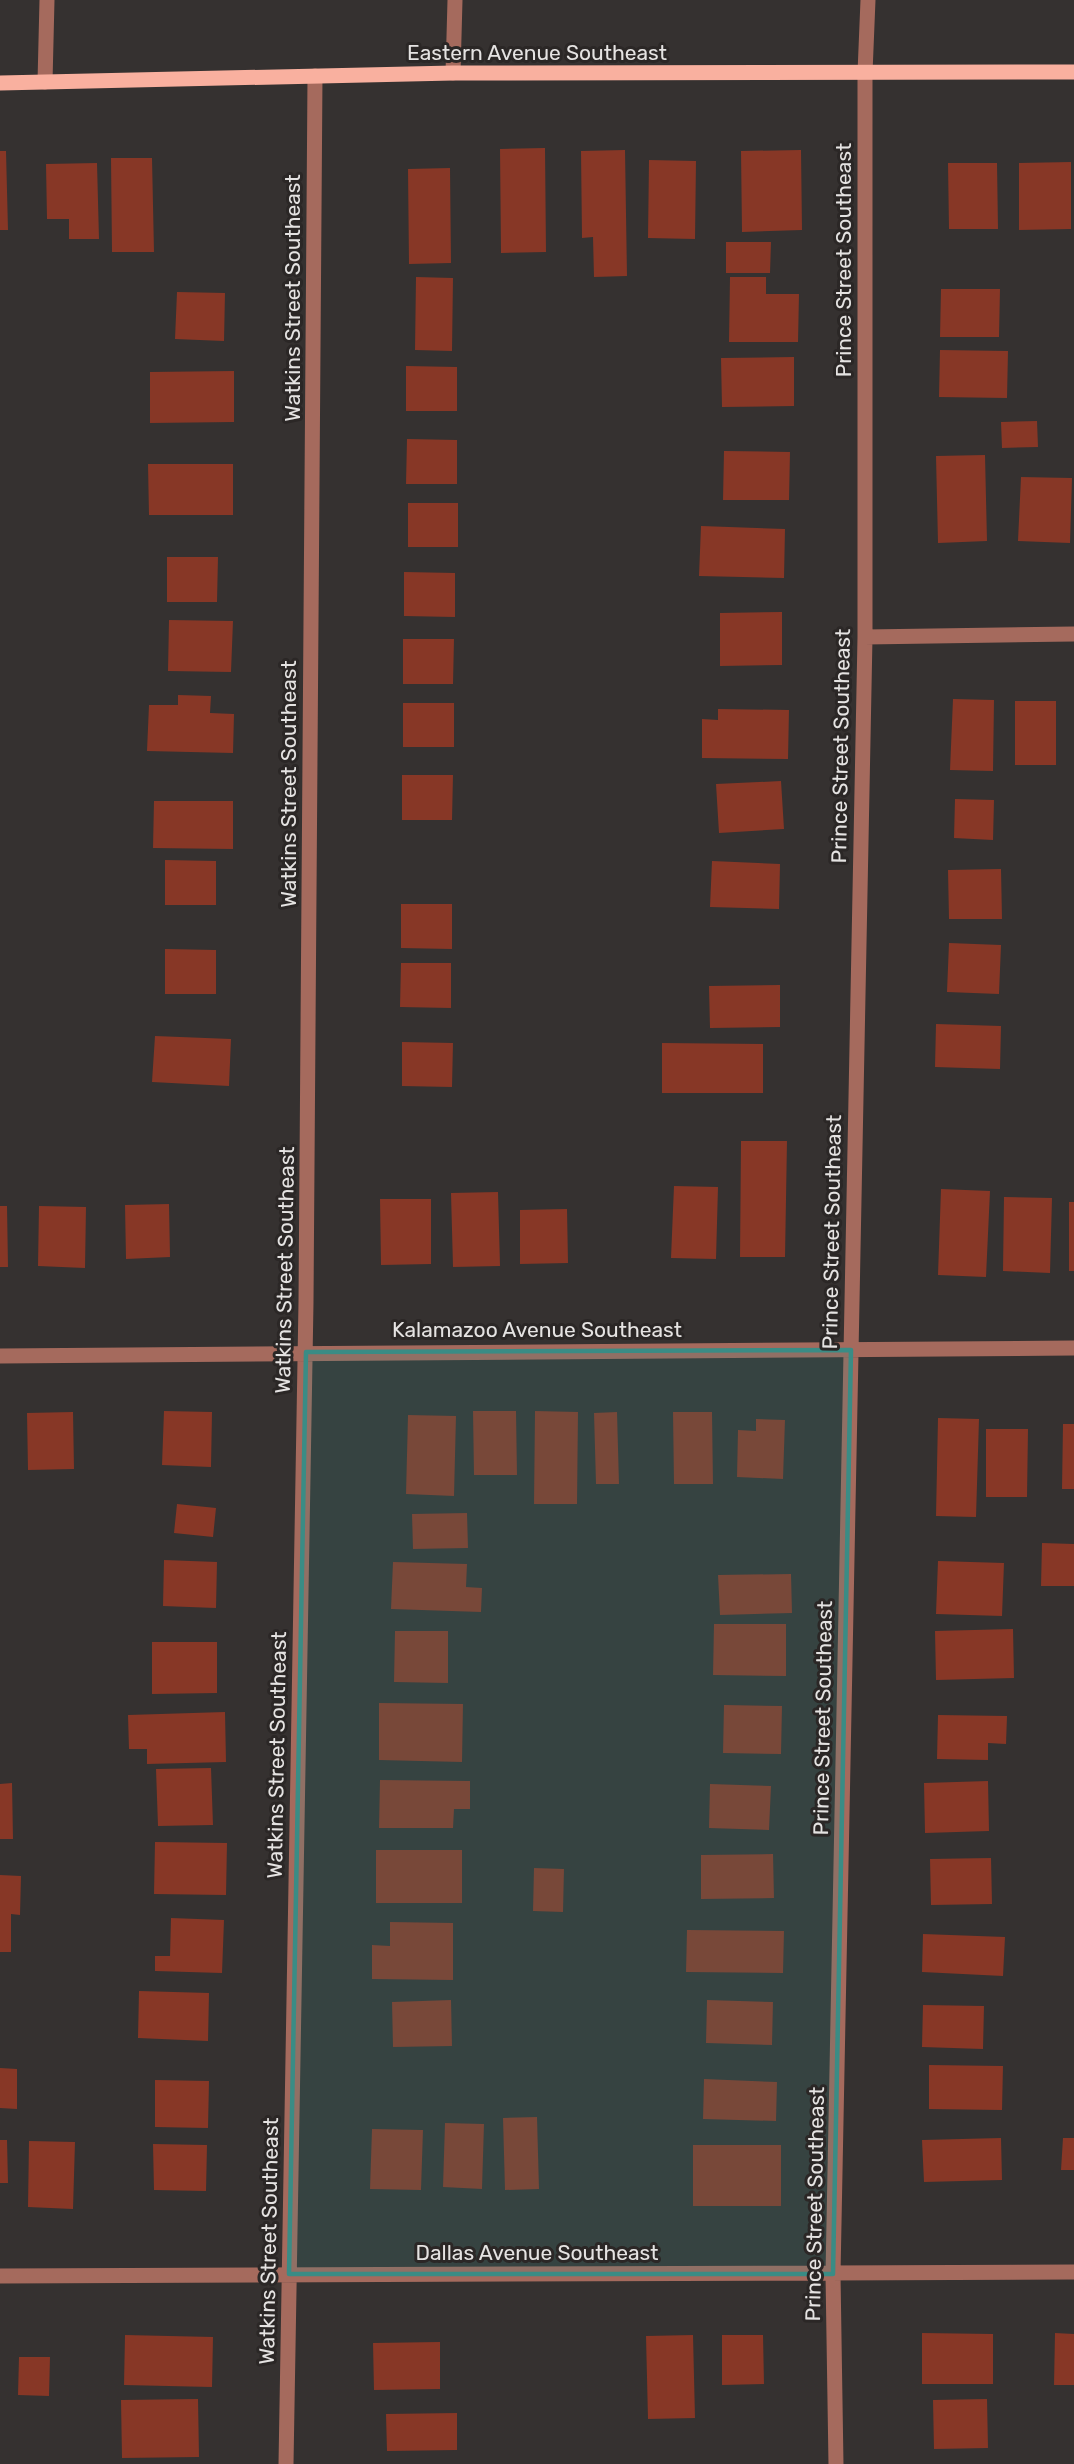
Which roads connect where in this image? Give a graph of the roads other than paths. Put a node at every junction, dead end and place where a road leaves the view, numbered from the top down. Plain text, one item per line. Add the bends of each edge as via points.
1 (47, 0) edge
2 (455, 0) edge
3 (868, 0) edge
4 (1074, 72) edge
5 (453, 73) junction
6 (865, 73) junction
7 (315, 76) junction
8 (45, 82) junction
9 (0, 83) edge
10 (1074, 634) edge
11 (865, 637) junction
12 (1074, 1348) edge
13 (850, 1350) junction
14 (306, 1352) junction
15 (0, 1356) edge
16 (1074, 2272) edge
17 (289, 2274) junction
18 (833, 2274) junction
19 (0, 2276) edge
20 (286, 2464) edge
21 (836, 2464) edge

1 - 8 street
2 - 5 street
3 - 6 street, Prince Street Southeast
4 - 6 main road, Eastern Avenue Southeast
5 - 6 main road, Eastern Avenue Southeast
5 - 7 main road, Eastern Avenue Southeast
6 - 11 street, Prince Street Southeast
7 - 8 main road, Eastern Avenue Southeast
7 - 14 street, Watkins Street Southeast
8 - 9 main road, Eastern Avenue Southeast
10 - 11 street
11 - 13 street, Prince Street Southeast
12 - 13 street, Kalamazoo Avenue Southeast
13 - 14 street, Kalamazoo Avenue Southeast
13 - 18 street, Prince Street Southeast
14 - 15 street, Kalamazoo Avenue Southeast
14 - 17 street, Watkins Street Southeast
16 - 18 street, Dallas Avenue Southeast
17 - 18 street, Dallas Avenue Southeast
17 - 19 street, Dallas Avenue Southeast
17 - 20 street, Watkins Street Southeast
18 - 21 street, Prince Street Southeast

